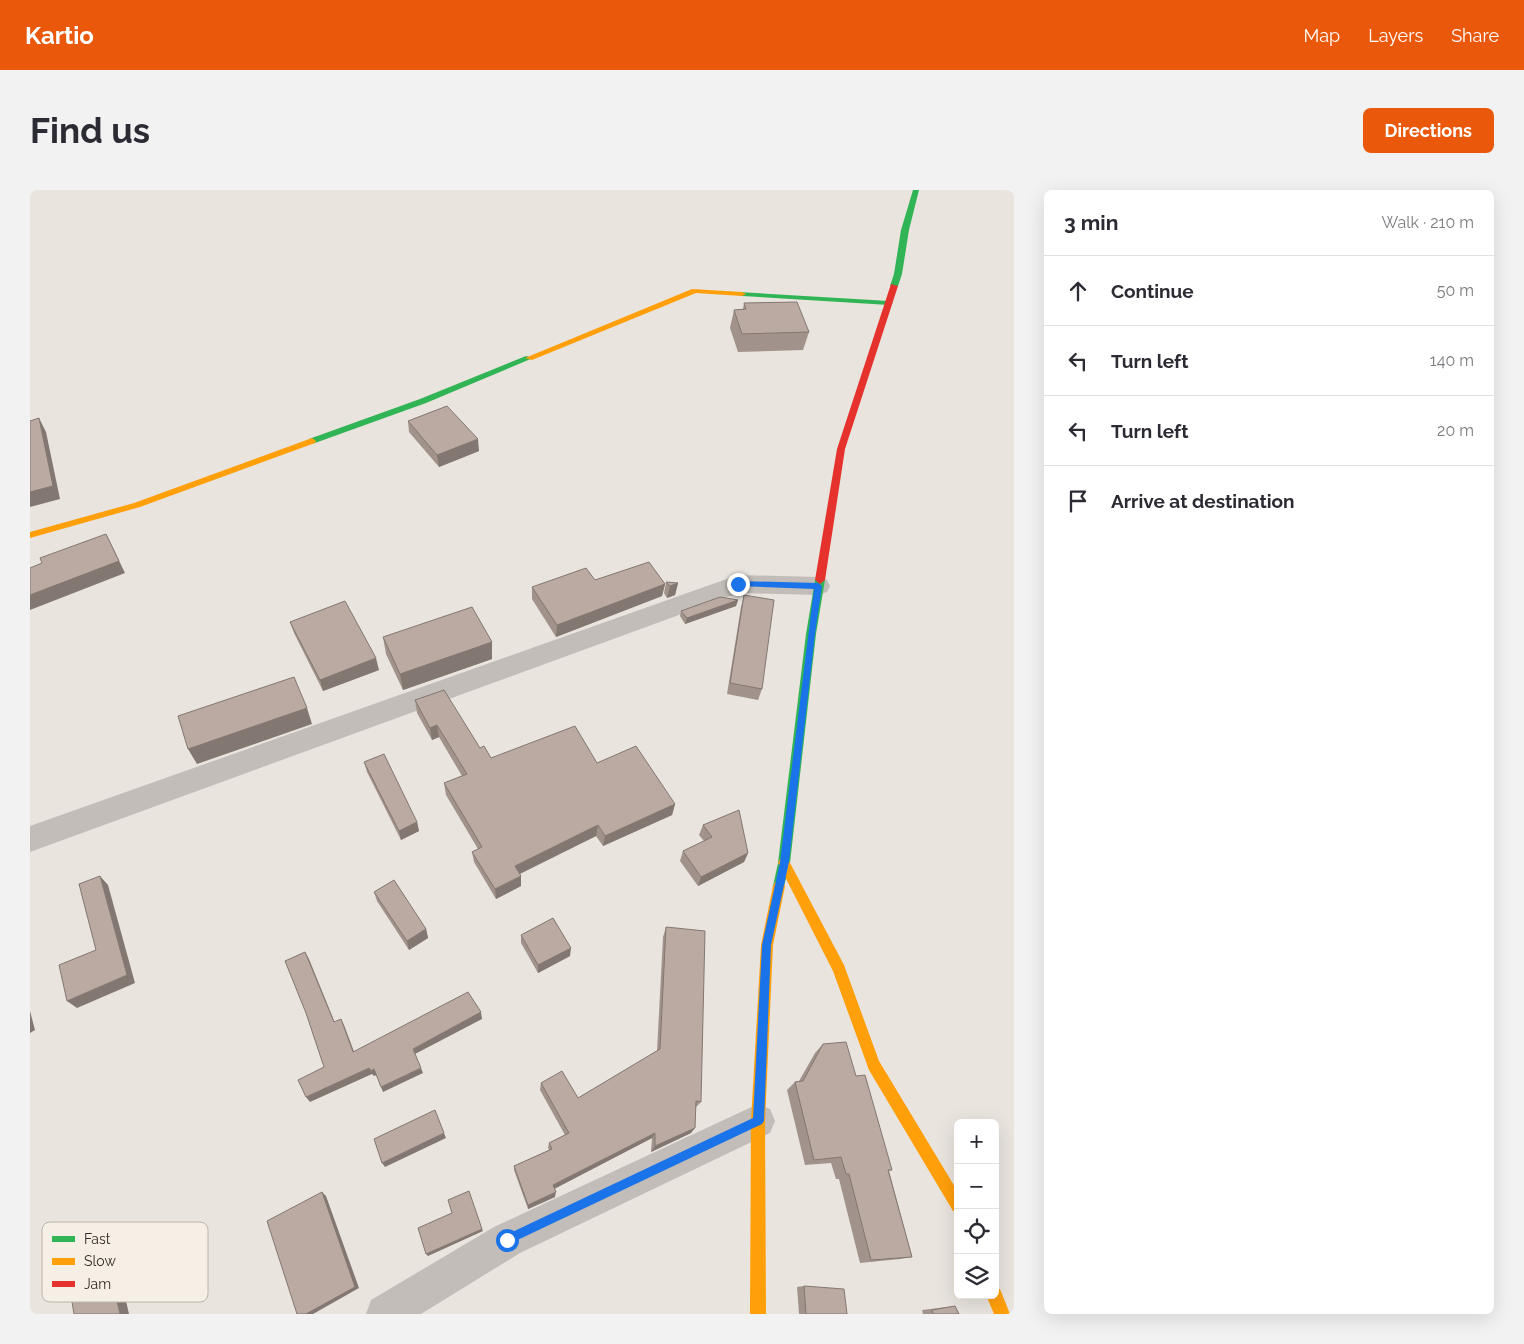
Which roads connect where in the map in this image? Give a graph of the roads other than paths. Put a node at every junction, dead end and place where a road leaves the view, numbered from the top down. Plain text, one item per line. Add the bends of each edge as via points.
1 (916, 190) edge
2 (889, 303) junction
3 (30, 535) edge
4 (818, 586) junction
5 (30, 839) edge
6 (784, 862) junction
7 (758, 1121) junction
8 (954, 1199) edge
9 (996, 1299) edge
10 (384, 1314) edge
11 (758, 1314) edge
12 (1002, 1314) edge

1 - 2 street
2 - 3 street via 695,290 423,401 137,506
2 - 4 street via 842,449
4 - 5 street via 738,584
4 - 6 street
6 - 7 street via 767,945
6 - 8 street via 839,969 874,1065
7 - 10 street via 507,1240
7 - 11 street
9 - 12 street

